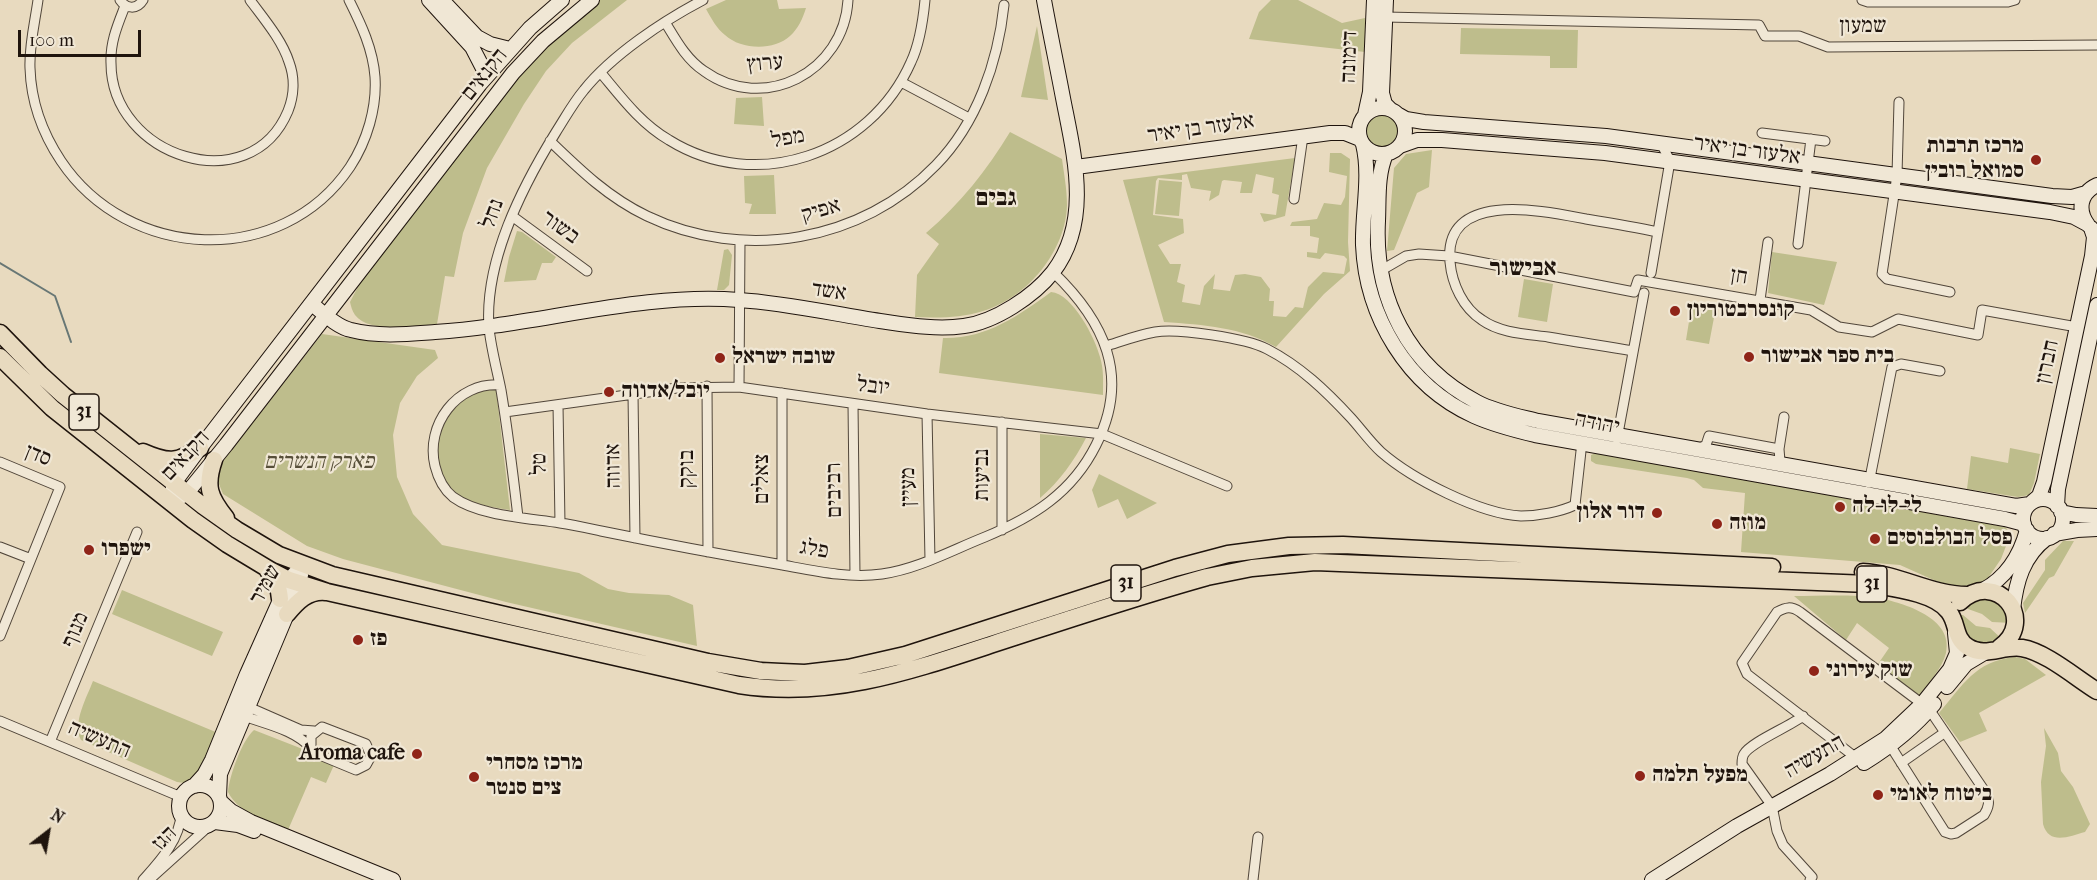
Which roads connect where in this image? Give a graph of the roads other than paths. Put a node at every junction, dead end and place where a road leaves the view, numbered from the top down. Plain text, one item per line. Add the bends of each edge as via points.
1 (38, 0) edge
2 (143, 0) edge
3 (250, 0) edge
4 (349, 0) edge
5 (429, 0) edge
6 (442, 0) edge
7 (562, 0) edge
8 (592, 0) edge
9 (703, 0) edge
10 (848, 0) edge
11 (925, 0) edge
12 (1044, 0) edge
13 (1374, 0) edge
14 (1386, 0) edge
15 (1862, 0) edge
16 (2015, 0) edge
17 (122, 3) edge
18 (1004, 5) dead end
19 (1385, 17) junction
20 (665, 22) junction
21 (2097, 45) edge
22 (510, 49) junction
23 (601, 73) junction
24 (487, 76) junction
25 (901, 82) junction
26 (1899, 102) dead end
27 (1394, 112) junction
28 (969, 118) junction
29 (1363, 119) junction
30 (1330, 133) junction
31 (1762, 133) dead end
32 (1303, 136) junction
33 (1811, 140) junction
34 (550, 141) junction
35 (1361, 141) junction
36 (1825, 141) dead end
37 (1661, 143) junction
38 (1400, 146) junction
39 (1386, 154) junction
40 (1670, 161) junction
41 (1809, 163) junction
42 (1076, 167) junction
43 (1897, 175) junction
44 (1807, 180) junction
45 (2093, 186) edge
46 (1894, 192) junction
47 (1294, 199) dead end
48 (512, 216) junction
49 (2092, 228) edge
50 (1658, 232) junction
51 (740, 241) junction
52 (1768, 242) dead end
53 (1798, 244) dead end
54 (1449, 256) junction
55 (587, 271) dead end
56 (1380, 271) junction
57 (1053, 272) junction
58 (1651, 273) dead end
59 (345, 289) junction
60 (1950, 292) dead end
61 (1644, 293) dead end
62 (739, 300) junction
63 (1760, 300) junction
64 (312, 304) junction
65 (2097, 305) edge
66 (326, 315) junction
67 (2077, 327) junction
68 (489, 328) junction
69 (351, 330) junction
70 (0, 333) edge
71 (302, 346) junction
72 (1106, 346) junction
73 (1633, 351) junction
74 (0, 357) edge
75 (2091, 358) edge
76 (1941, 371) dead end
77 (500, 385) junction
78 (707, 386) junction
79 (739, 387) junction
80 (782, 393) junction
81 (633, 394) junction
82 (558, 405) junction
83 (854, 405) junction
84 (505, 412) junction
85 (927, 414) junction
86 (1784, 417) dead end
87 (1002, 422) junction
88 (1102, 434) junction
89 (1582, 442) junction
90 (1617, 442) junction
91 (126, 445) junction
92 (200, 448) junction
93 (1698, 449) junction
94 (1779, 449) junction
95 (214, 460) junction
96 (0, 462) edge
97 (1784, 465) junction
98 (1227, 486) dead end
99 (1868, 487) junction
100 (180, 488) junction
101 (170, 502) junction
102 (2031, 503) junction
103 (2059, 509) junction
104 (2097, 516) edge
105 (518, 517) junction
106 (560, 523) junction
107 (2025, 527) junction
108 (2097, 529) edge
109 (237, 530) junction
110 (1002, 530) junction
111 (137, 532) dead end
112 (2051, 536) junction
113 (635, 538) junction
114 (0, 547) edge
115 (708, 552) junction
116 (31, 559) junction
117 (930, 560) junction
118 (303, 564) junction
119 (261, 565) junction
120 (783, 565) junction
121 (855, 575) junction
122 (294, 582) junction
123 (1975, 593) junction
124 (337, 594) junction
125 (284, 606) junction
126 (2014, 616) junction
127 (1954, 627) junction
128 (0, 636) edge
129 (1993, 650) junction
130 (2044, 657) junction
131 (2097, 691) edge
132 (1926, 707) junction
133 (240, 709) junction
134 (1803, 716) junction
135 (0, 721) edge
136 (314, 731) junction
137 (1944, 733) junction
138 (50, 742) junction
139 (1888, 742) junction
140 (311, 748) junction
141 (1859, 761) junction
142 (1901, 763) junction
143 (194, 786) junction
144 (181, 798) junction
145 (220, 799) junction
146 (1773, 811) junction
147 (181, 814) junction
148 (212, 824) junction
149 (1258, 837) dead end
150 (142, 880) edge
151 (149, 880) edge
152 (373, 880) edge
153 (393, 880) edge
154 (1253, 880) edge
155 (1654, 880) edge
156 (1810, 880) edge

1 - 4 street via 30,68 36,108 50,145 73,179 102,206 139,227 182,238 230,240 272,230 308,211 338,185 360,152 372,116 375,76 367,36
2 - 17 street via 134,7
3 - 17 street via 289,62 294,82 292,102 273,135 251,151 226,160 195,160 168,152 145,136 127,116 115,91 111,64
5 - 24 street via 472,47
6 - 22 street via 477,37
7 - 22 street, הקנאים
8 - 59 street, הקנאים via 543,41 513,73
9 - 20 street, נחל
10 - 20 street, ערוץ via 840,36 818,66 801,78 770,88 733,85 704,71 683,51
11 - 25 street, מפל via 918,42
12 - 42 street, אשד
13 - 29 street, דימונה via 1369,102
14 - 19 street, דימונה
15 - 16 street
18 - 28 street, אפיק via 994,62
19 - 21 street, שמעון via 1759,26 1765,36 1799,36 1828,47
19 - 27 street, דימונה via 1382,93 1385,104
20 - 23 street, נחל
22 - 24 street, הקנאים
23 - 25 street, מפל via 632,110 668,140 709,159 738,165 795,161 837,144 880,112
23 - 34 street, נחל via 584,90
24 - 64 street, הקנאים
25 - 28 street
26 - 43 street
27 - 29 street via 1377,108
27 - 37 street, אלעזר בן יאיר via 1424,122
27 - 38 street via 1405,130
28 - 51 street, אפיק via 936,165 901,195 860,220 787,240
29 - 30 street, אלעזר בן יאיר
29 - 35 street
30 - 32 street, אלעזר בן יאיר
30 - 35 street, אלעזר בן יאיר via 1345,133
31 - 33 street
32 - 42 street, אלעזר בן יאיר
32 - 47 street
33 - 36 street
33 - 41 street
34 - 48 street, נחל
34 - 51 street, אפיק via 584,174 648,217 679,229
35 - 39 street via 1373,153
35 - 89 street, יהודה via 1366,160 1366,273 1377,314 1399,352 1435,391 1473,416 1516,430
37 - 40 street
37 - 41 street, אלעזר בן יאיר
38 - 39 street
38 - 40 street, אלעזר בן יאיר via 1417,140 1442,140
39 - 56 street, יהודה via 1380,173
40 - 44 street, אלעזר בן יאיר
40 - 50 street
41 - 43 street, אלעזר בן יאיר
41 - 44 street
42 - 57 street, אשד via 1076,215
43 - 45 street, אלעזר בן יאיר via 2052,196 2072,196
43 - 46 street
44 - 46 street, אלעזר בן יאיר
44 - 53 street
45 - 49 street, חברון via 2081,205 2081,212
46 - 49 street, אלעזר בן יאיר via 2074,217
46 - 60 street via 1882,274 1887,279
48 - 55 street, בשור
48 - 68 street, נחל via 494,272
49 - 67 street, חברון via 2092,256
50 - 54 street via 1537,210 1502,209 1476,215 1466,222 1453,237
50 - 58 street
51 - 62 street
52 - 63 street
54 - 56 street, חן via 1406,256
54 - 63 street, חן via 1634,291 1638,280
54 - 73 street via 1460,297 1481,320 1512,332
56 - 90 street, יהודה via 1402,331 1428,365 1455,388 1479,403 1507,413
57 - 62 street, אשד via 1015,305 961,326 924,327
57 - 72 street, פלג via 1088,311
59 - 66 street, הקנאים
59 - 69 street via 343,314
61 - 73 street
62 - 68 street, אשד via 656,303
62 - 79 street
63 - 67 street, חן via 1811,310 1839,327 1872,332 1898,319 1978,335 1982,310
64 - 66 street, אשד
64 - 92 street, הקנאים
65 - 75 street, חברון
66 - 69 street, אשד
66 - 71 street, הקנאים
67 - 102 street, חברון via 2044,482 2039,496
68 - 69 street, אשד via 387,334
68 - 77 street, נחל
69 - 71 street via 327,331
70 - 91 highway, 31 via 40,374
71 - 95 street, הקנאים
72 - 88 street, פלג via 1112,377
72 - 89 street via 1156,331 1222,336 1264,347 1302,369 1381,452 1448,493 1496,512 1536,515 1575,505
73 - 90 street
74 - 101 highway, 31 via 52,408
75 - 103 street, חברון via 2058,489
76 - 99 street via 1901,364 1892,367
77 - 84 street, נחל
77 - 105 street, פלג via 474,389 453,402 442,417 432,446 438,476 446,491 478,508
78 - 79 street, יובל
78 - 81 street, יובל
78 - 115 street, בוקק
79 - 80 street, יובל
80 - 83 street, יובל
80 - 120 street, צאלים
81 - 82 street, יובל
81 - 113 street, אדווה
82 - 84 street, יובל
82 - 106 street, טל
83 - 85 street, יובל
83 - 121 street, רביבים
84 - 105 street, נחל
85 - 87 street, יובל
85 - 117 street, מעיין
86 - 94 street
87 - 88 street, יובל
87 - 110 street, נביעות
88 - 98 street, יובל
88 - 110 street, פלג via 1091,457 1059,495
89 - 90 street, יהודה
90 - 93 street, יהודה
90 - 99 street, יהודה
91 - 92 highway via 170,460 186,457
91 - 100 highway, 31
92 - 100 street, הקנאים
93 - 94 street via 1706,445 1709,436
93 - 97 street, יהודה
94 - 97 street
95 - 100 street, הקנאים
95 - 109 highway via 209,490 216,506
96 - 116 street, סדן via 60,487
97 - 99 street, יהודה
99 - 102 street, יהודה via 2016,506
99 - 107 street, יהודה via 2019,522
100 - 101 street, הקנאים
100 - 109 highway, 31
101 - 119 highway, 31
102 - 103 street via 2048,500
102 - 107 street via 2024,513
103 - 104 street
103 - 112 street via 2062,522
105 - 106 street, פלג
106 - 113 street, פלג
107 - 112 street via 2036,537
107 - 123 street via 2023,548 2004,576
108 - 112 street
109 - 118 highway, 31
110 - 117 street, פלג
111 - 138 street, מנוף
112 - 126 street via 2031,553 2019,577
113 - 115 street, פלג
114 - 116 street
115 - 120 street, פלג
116 - 128 street
117 - 121 street, פלג via 902,570
118 - 122 street, שמיר
118 - 123 highway, 31 via 332,575 708,662 781,672 848,668 905,655 1175,568 1289,546 1343,545 1870,573 1952,595
119 - 122 highway, 31
119 - 125 highway via 275,579
120 - 121 street, פלג
122 - 124 highway, 31
122 - 125 street, שמיר
123 - 126 highway, 31 via 1991,591 2005,598
123 - 127 highway via 1959,602
124 - 125 highway via 318,591
124 - 127 highway, 31 via 705,678 759,688 806,690 852,685 909,671 1180,585 1232,571 1290,563 1868,584 1933,600 1948,611
125 - 133 street, שמיר
126 - 129 highway via 2011,637
126 - 130 highway, 31 via 2029,642
127 - 129 highway, 31 via 1968,647
127 - 132 street, התעשיה via 1957,653
129 - 130 highway, 31 via 2021,648
129 - 132 street, התעשיה via 1966,664
130 - 131 highway, 31
132 - 134 street via 1800,612 1784,608 1777,612 1742,663 1747,674
132 - 137 street
132 - 139 street, התעשיה
133 - 136 street
133 - 140 street via 303,740
133 - 143 street, שמיר
133 - 145 street, שמיר via 220,774
134 - 141 street
134 - 146 street via 1742,756 1746,772
135 - 138 street, התעשיה
136 - 140 street
136 - 140 street via 322,727 341,733 366,744 371,756 366,765 356,770
137 - 142 street
137 - 142 street via 1988,798 1984,815 1956,833 1945,832
138 - 144 street, התעשיה
139 - 141 street, התעשיה
139 - 142 street
141 - 146 street, התעשיה via 1834,782
143 - 144 street
143 - 145 street via 213,788
144 - 147 street
145 - 148 street via 221,811
145 - 153 street via 231,811 251,822
146 - 155 street, התעשיה
146 - 156 street via 1783,845 1812,877
147 - 148 street via 192,825
147 - 150 street, הגז via 174,839
148 - 151 street, הגז
148 - 152 street via 248,829
149 - 154 street

